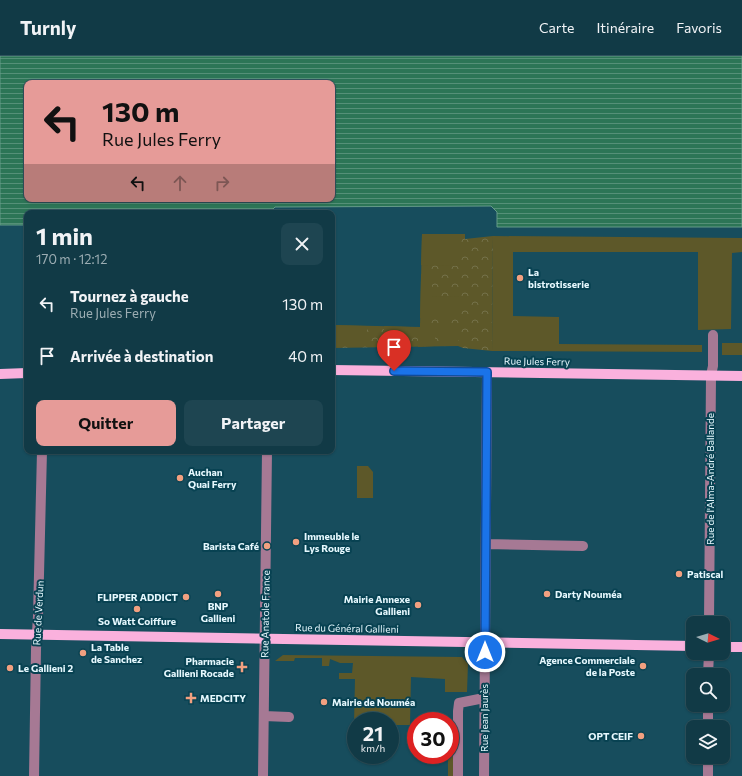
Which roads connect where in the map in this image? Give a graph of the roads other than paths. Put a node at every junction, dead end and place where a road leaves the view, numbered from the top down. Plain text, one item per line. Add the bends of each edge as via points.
1 (713, 335) dead end
2 (335, 370) edge
3 (487, 372) junction
4 (0, 374) edge
5 (24, 374) edge
6 (711, 375) junction
7 (742, 376) edge
8 (42, 454) edge
9 (267, 454) edge
10 (486, 544) junction
11 (583, 546) dead end
12 (709, 616) edge
13 (0, 634) edge
14 (38, 635) junction
15 (264, 639) junction
16 (485, 643) junction
17 (686, 646) edge
18 (730, 647) edge
19 (742, 647) edge
20 (484, 698) junction
21 (264, 716) junction
22 (289, 717) dead end
23 (708, 764) edge
24 (34, 776) edge
25 (263, 776) edge
26 (458, 776) edge
27 (484, 776) edge
28 (708, 776) edge

1 - 6 street, Rue de l'Alma-André Ballande
2 - 3 main road, Rue Jules Ferry
3 - 6 main road, Rue Jules Ferry
3 - 10 street, Rue Jean Jaurès
4 - 5 main road
6 - 7 main road, Rue Jules Ferry
6 - 12 street, Rue de l'Alma-André Ballande
8 - 14 street, Rue de Verdun
9 - 15 street, Rue Anatole France
10 - 11 street
10 - 16 street, Rue Jean Jaurès
13 - 14 main road, Rue du Général Gallieni
14 - 15 main road, Rue du Général Gallieni
14 - 24 street, Rue de Verdun
15 - 16 main road, Rue du Général Gallieni
15 - 21 street, Rue Anatole France
16 - 17 main road, Rue du Général Gallieni
16 - 20 street, Rue Jean Jaurès
18 - 19 main road
20 - 26 street via 459,703
20 - 27 street, Rue Jean Jaurès
21 - 22 street
21 - 25 street, Rue Anatole France
23 - 28 street

